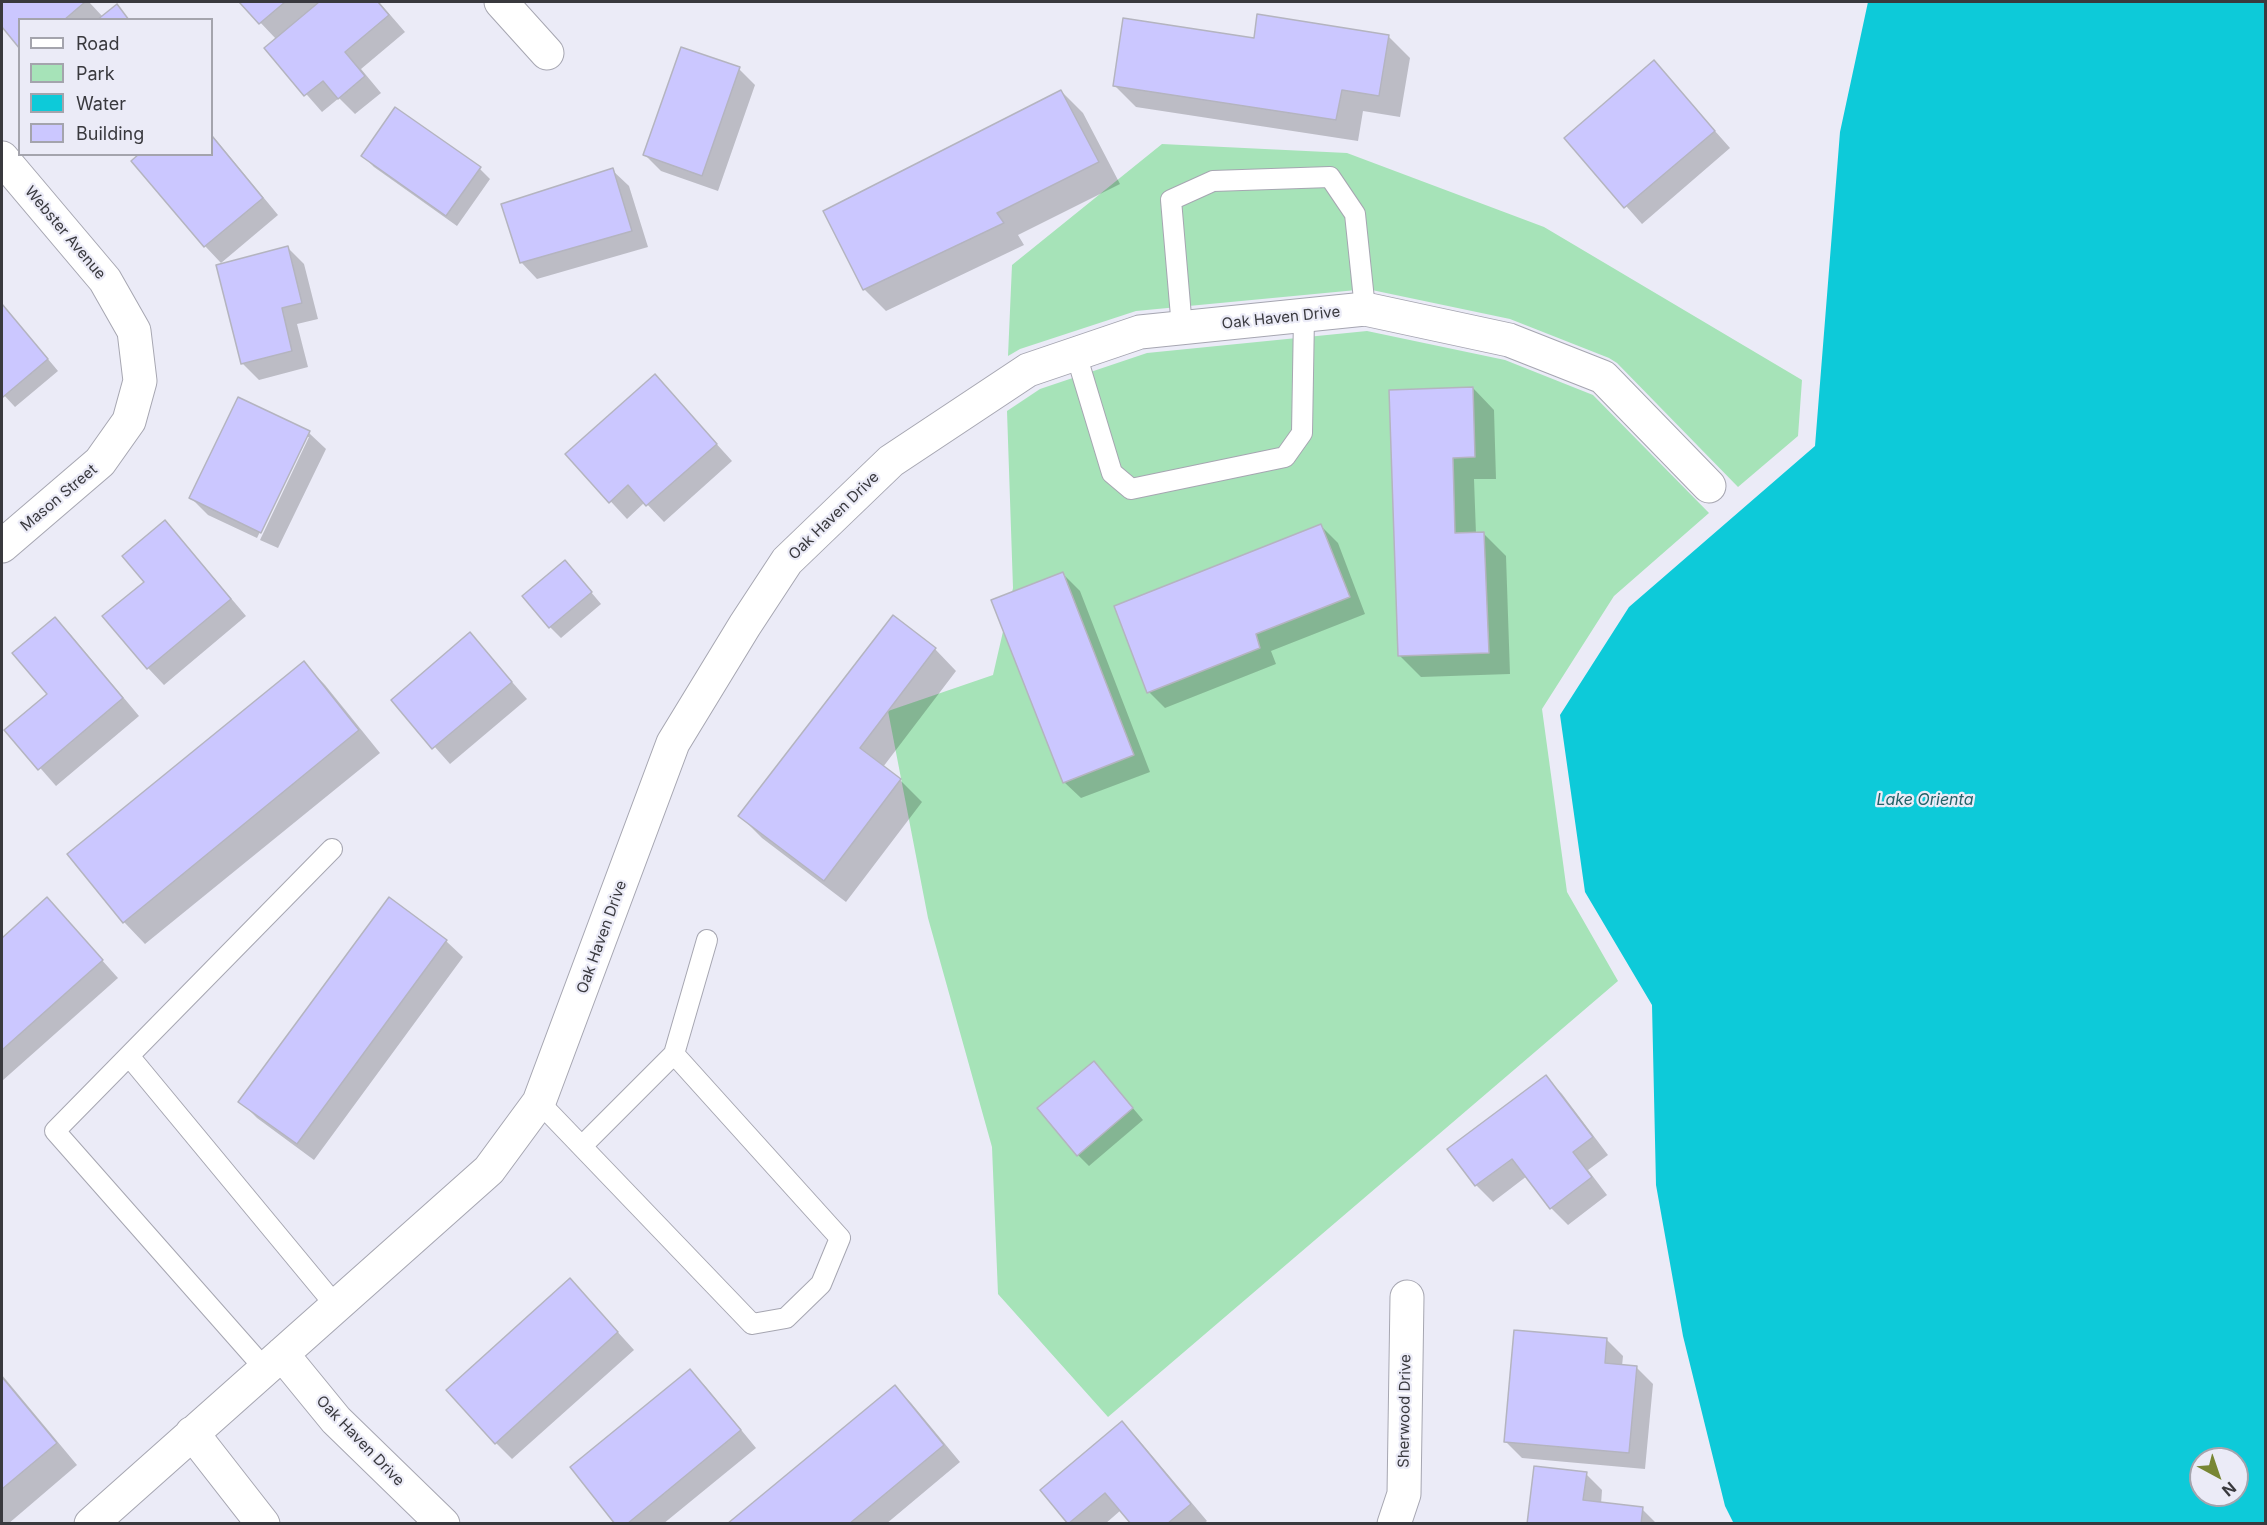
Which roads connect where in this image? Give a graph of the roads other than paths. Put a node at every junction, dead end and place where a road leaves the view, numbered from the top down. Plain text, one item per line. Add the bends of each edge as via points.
1 (501, 2) edge
2 (547, 53) dead end
3 (2, 158) edge
4 (1365, 309) junction
5 (1304, 316) junction
6 (1182, 328) junction
7 (1076, 354) junction
8 (140, 381) joint
9 (1709, 486) dead end
10 (2, 546) edge
11 (332, 849) dead end
12 (707, 940) dead end
13 (674, 1054) junction
14 (129, 1056) junction
15 (539, 1102) junction
16 (582, 1146) junction
17 (1407, 1297) dead end
18 (336, 1306) junction
19 (273, 1362) junction
20 (192, 1433) junction
21 (91, 1524) edge
22 (263, 1524) edge
23 (443, 1524) edge
24 (1394, 1524) edge

1 - 2 street
3 - 8 street, Webster Avenue via 105,280 134,331
4 - 5 street, Oak Haven Drive
4 - 6 lane via 1355,214 1330,177 1213,181 1171,200
4 - 9 street, Oak Haven Drive via 1509,340 1603,377
5 - 6 street, Oak Haven Drive
5 - 7 lane via 1302,433 1285,457 1131,489 1112,473
6 - 7 street, Oak Haven Drive via 1140,332
7 - 15 street, Oak Haven Drive via 1028,370 891,461 787,561 673,743
8 - 10 street, Mason Street via 129,421 100,462
11 - 14 lane
12 - 13 lane
13 - 16 lane
13 - 16 lane via 840,1238 820,1284 786,1318 752,1324
14 - 18 lane
14 - 19 lane via 55,1131
15 - 16 lane
15 - 18 street, Oak Haven Drive via 489,1170
17 - 24 street, Sherwood Drive via 1404,1494
18 - 19 street, Oak Haven Drive
19 - 20 street, Oak Haven Drive
19 - 23 street, Oak Haven Drive
20 - 21 street, Oak Haven Drive
20 - 22 street

